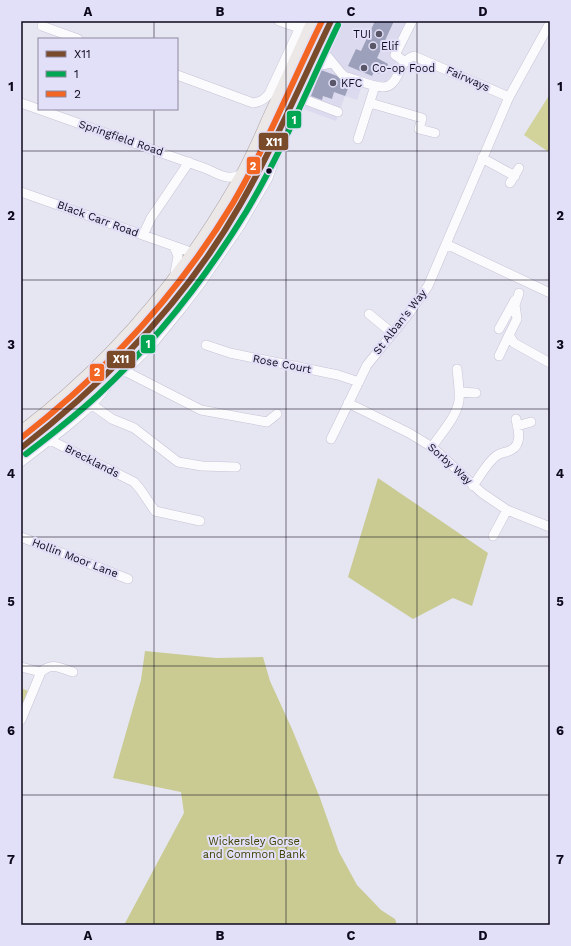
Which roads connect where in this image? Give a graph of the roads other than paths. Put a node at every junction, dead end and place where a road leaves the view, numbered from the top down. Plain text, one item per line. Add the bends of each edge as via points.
1 (279, 21) edge
2 (313, 21) edge
3 (331, 21) edge
4 (412, 21) edge
5 (549, 22) edge
6 (301, 24) edge
7 (42, 26) dead end
8 (324, 34) junction
9 (75, 38) edge
10 (404, 61) junction
11 (332, 63) junction
12 (178, 75) edge
13 (305, 76) junction
14 (375, 86) junction
15 (295, 96) junction
16 (509, 97) junction
17 (21, 103) edge
18 (370, 103) junction
19 (38, 109) edge
20 (41, 110) edge
21 (338, 112) dead end
22 (435, 133) dead end
23 (276, 138) junction
24 (358, 139) dead end
25 (482, 158) junction
26 (189, 162) junction
27 (243, 173) junction
28 (221, 176) junction
29 (515, 176) dead end
30 (21, 192) edge
31 (228, 200) junction
32 (143, 235) junction
33 (446, 244) junction
34 (174, 246) junction
35 (193, 253) junction
36 (205, 260) junction
37 (176, 275) junction
38 (190, 280) junction
39 (526, 281) junction
40 (549, 288) edge
41 (519, 293) junction
42 (369, 314) dead end
43 (499, 329) dead end
44 (392, 333) junction
45 (509, 335) junction
46 (206, 345) dead end
47 (499, 356) dead end
48 (550, 363) edge
49 (120, 369) junction
50 (458, 369) dead end
51 (359, 382) junction
52 (458, 392) junction
53 (476, 393) dead end
54 (348, 403) junction
55 (91, 404) junction
56 (277, 414) dead end
57 (531, 422) dead end
58 (21, 432) edge
59 (331, 439) dead end
60 (50, 440) junction
61 (432, 447) junction
62 (21, 448) edge
63 (21, 462) edge
64 (236, 467) dead end
65 (473, 486) junction
66 (507, 510) junction
67 (200, 521) dead end
68 (550, 527) edge
69 (493, 536) dead end
70 (21, 537) edge
71 (128, 579) dead end
72 (21, 668) edge
73 (41, 672) junction
74 (73, 672) dead end
75 (21, 720) edge

1 - 6 street
2 - 27 main road
3 - 8 main road
4 - 10 street via 395,55
5 - 16 street, St Alban's Way
6 - 12 street via 265,99 253,103
7 - 9 street
8 - 11 street via 324,52
8 - 13 main road
10 - 14 street via 391,84
10 - 16 street, Fairways via 418,57
11 - 13 street via 316,66
11 - 14 street via 344,76
13 - 15 main road
14 - 18 street
15 - 21 street
15 - 23 main road
16 - 25 street, St Alban's Way
17 - 19 street, Springfield Road
18 - 22 street via 422,118 419,129
18 - 24 street
20 - 26 street, Springfield Road
23 - 36 main road via 245,197
23 - 49 street via 268,178 240,226 201,283 151,346
25 - 29 street
25 - 33 street, St Alban's Way
26 - 28 street, Springfield Road
26 - 32 street via 151,218
27 - 28 street, Springfield Road via 231,178
27 - 31 main road
28 - 31 street via 228,189
30 - 32 street, Black Carr Road
31 - 35 main road
32 - 34 street, Black Carr Road
33 - 39 street
33 - 44 street, St Alban's Way via 421,298
34 - 35 street, Black Carr Road
34 - 37 street via 178,256
35 - 36 street, Black Carr Road
35 - 37 main road
36 - 38 main road
37 - 38 main road
37 - 58 main road via 158,300 111,353 48,411
38 - 49 main road
39 - 40 street
39 - 41 street
41 - 43 street
41 - 45 street via 515,305 517,319
42 - 44 street
44 - 51 street, St Alban's Way via 367,365
45 - 47 street
45 - 48 street via 514,343
46 - 51 street, Rose Court via 230,353 338,375
49 - 55 street
49 - 56 street via 201,410 267,422
49 - 62 main road
50 - 52 street
51 - 54 street, St Alban's Way
52 - 53 street
52 - 61 street via 459,400 453,416
54 - 59 street, St Alban's Way
54 - 61 street, Sorby Way
55 - 60 street
55 - 64 street via 112,419 134,428 178,462
57 - 65 street via 517,422 519,436 516,446 495,456
60 - 63 street
60 - 67 street, Brecklands via 134,482 155,511
61 - 65 street, Sorby Way
65 - 66 street, Sorby Way
66 - 68 street, Sorby Way
66 - 69 street
70 - 71 street, Hollin Moor Lane
72 - 73 street
73 - 74 street via 52,666
73 - 75 street

